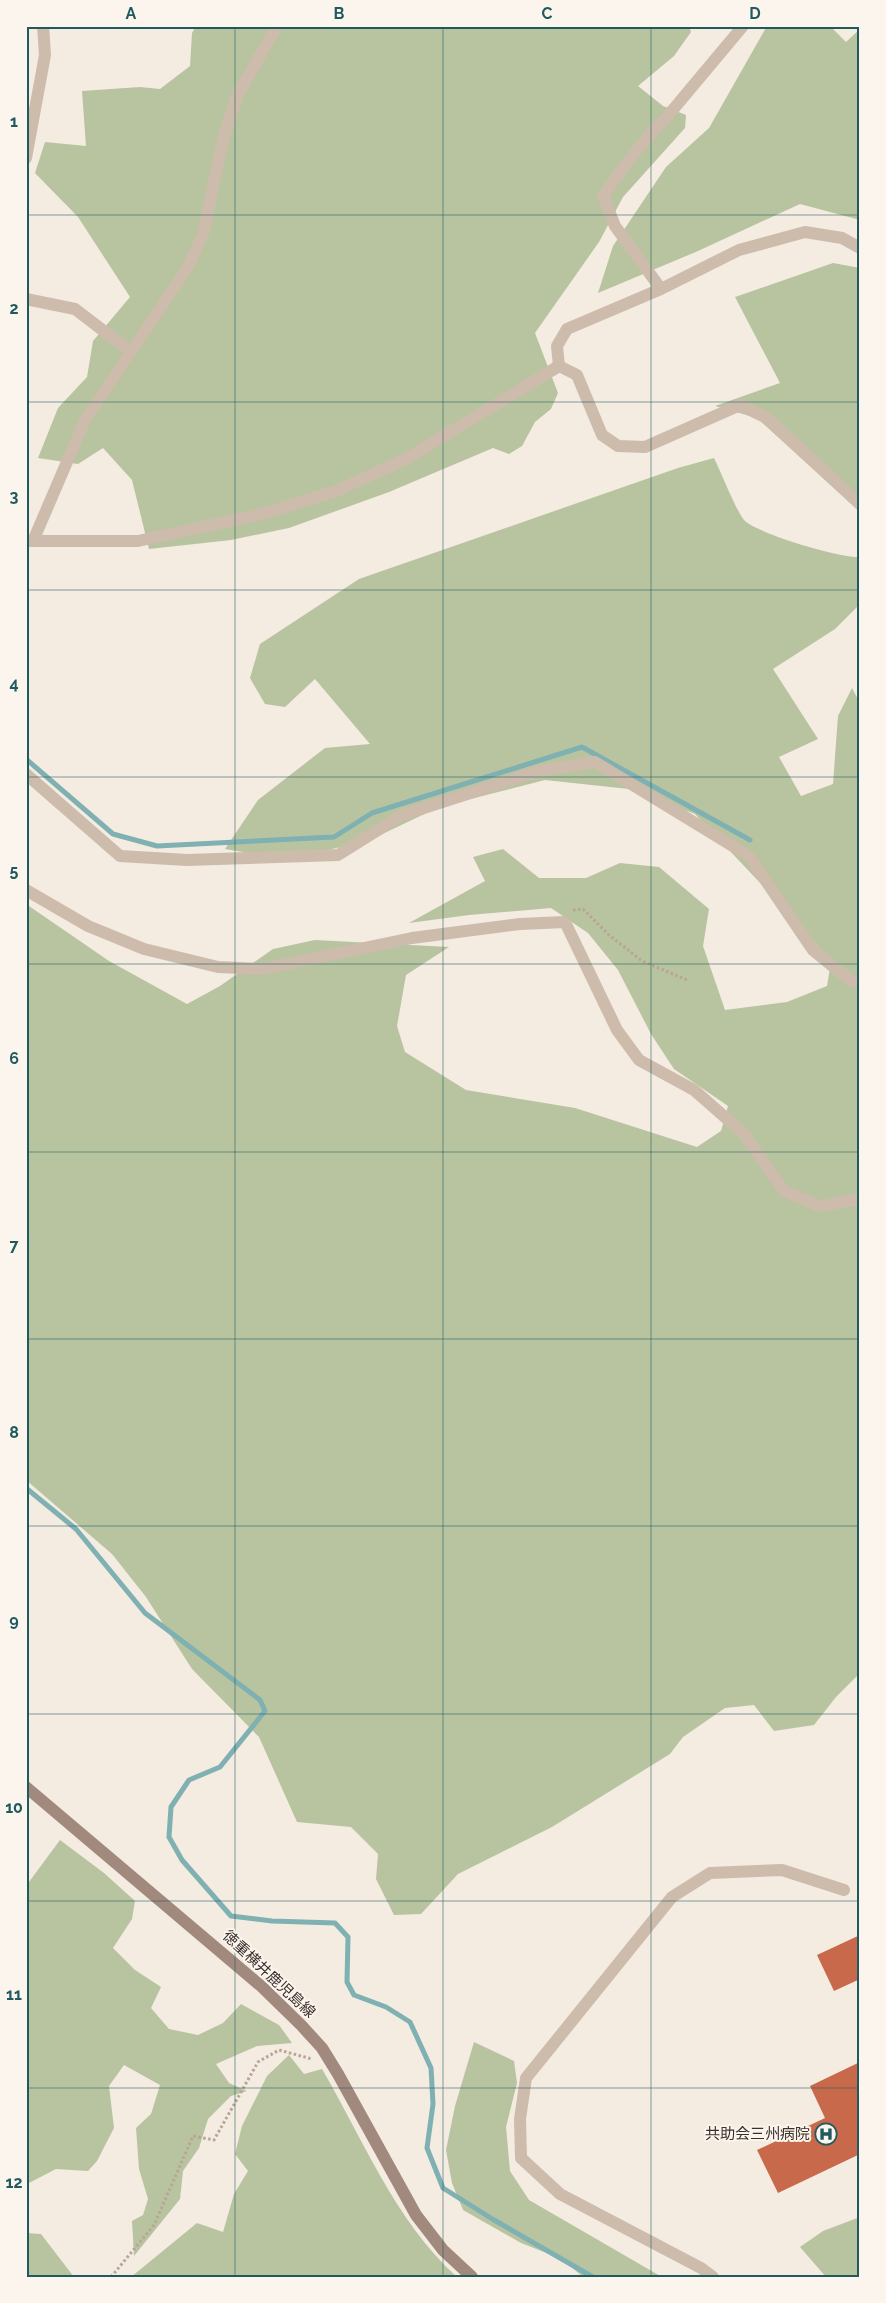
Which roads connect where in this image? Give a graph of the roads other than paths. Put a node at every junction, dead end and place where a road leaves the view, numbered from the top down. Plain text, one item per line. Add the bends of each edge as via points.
1 (43, 26) edge
2 (277, 26) edge
3 (743, 26) edge
4 (26, 158) edge
5 (860, 248) edge
6 (661, 289) junction
7 (26, 299) edge
8 (130, 351) junction
9 (558, 366) junction
10 (860, 504) edge
11 (29, 541) edge
12 (26, 774) edge
13 (26, 890) edge
14 (860, 982) edge
15 (860, 1199) edge
16 (26, 1787) edge
17 (844, 1890) dead end
18 (472, 2277) edge
19 (713, 2277) edge

1 - 4 street via 44,55
2 - 8 street via 238,94 224,136 203,234 188,267
3 - 6 street via 627,161 603,196 615,226
5 - 6 street via 842,238 805,232 739,250
6 - 9 street via 567,329 557,346
7 - 8 street via 76,309
8 - 11 street via 85,420
9 - 10 street via 577,375 602,435 618,446 645,447 740,405 767,418
9 - 11 street via 406,459 336,491 262,514 138,541
12 - 14 street via 120,856 187,860 338,855 402,814 539,772 595,762 749,856 813,950 851,982
13 - 15 street via 88,926 144,949 218,967 263,969 412,938 520,924 565,922 617,1030 639,1060 694,1090 743,1133 784,1191 818,1206
16 - 18 main road, 徳重横井鹿児島線 via 283,2005 333,2065 416,2216 443,2250
17 - 19 street via 782,1870 710,1873 672,1897 526,2078 520,2119 521,2158 560,2194

